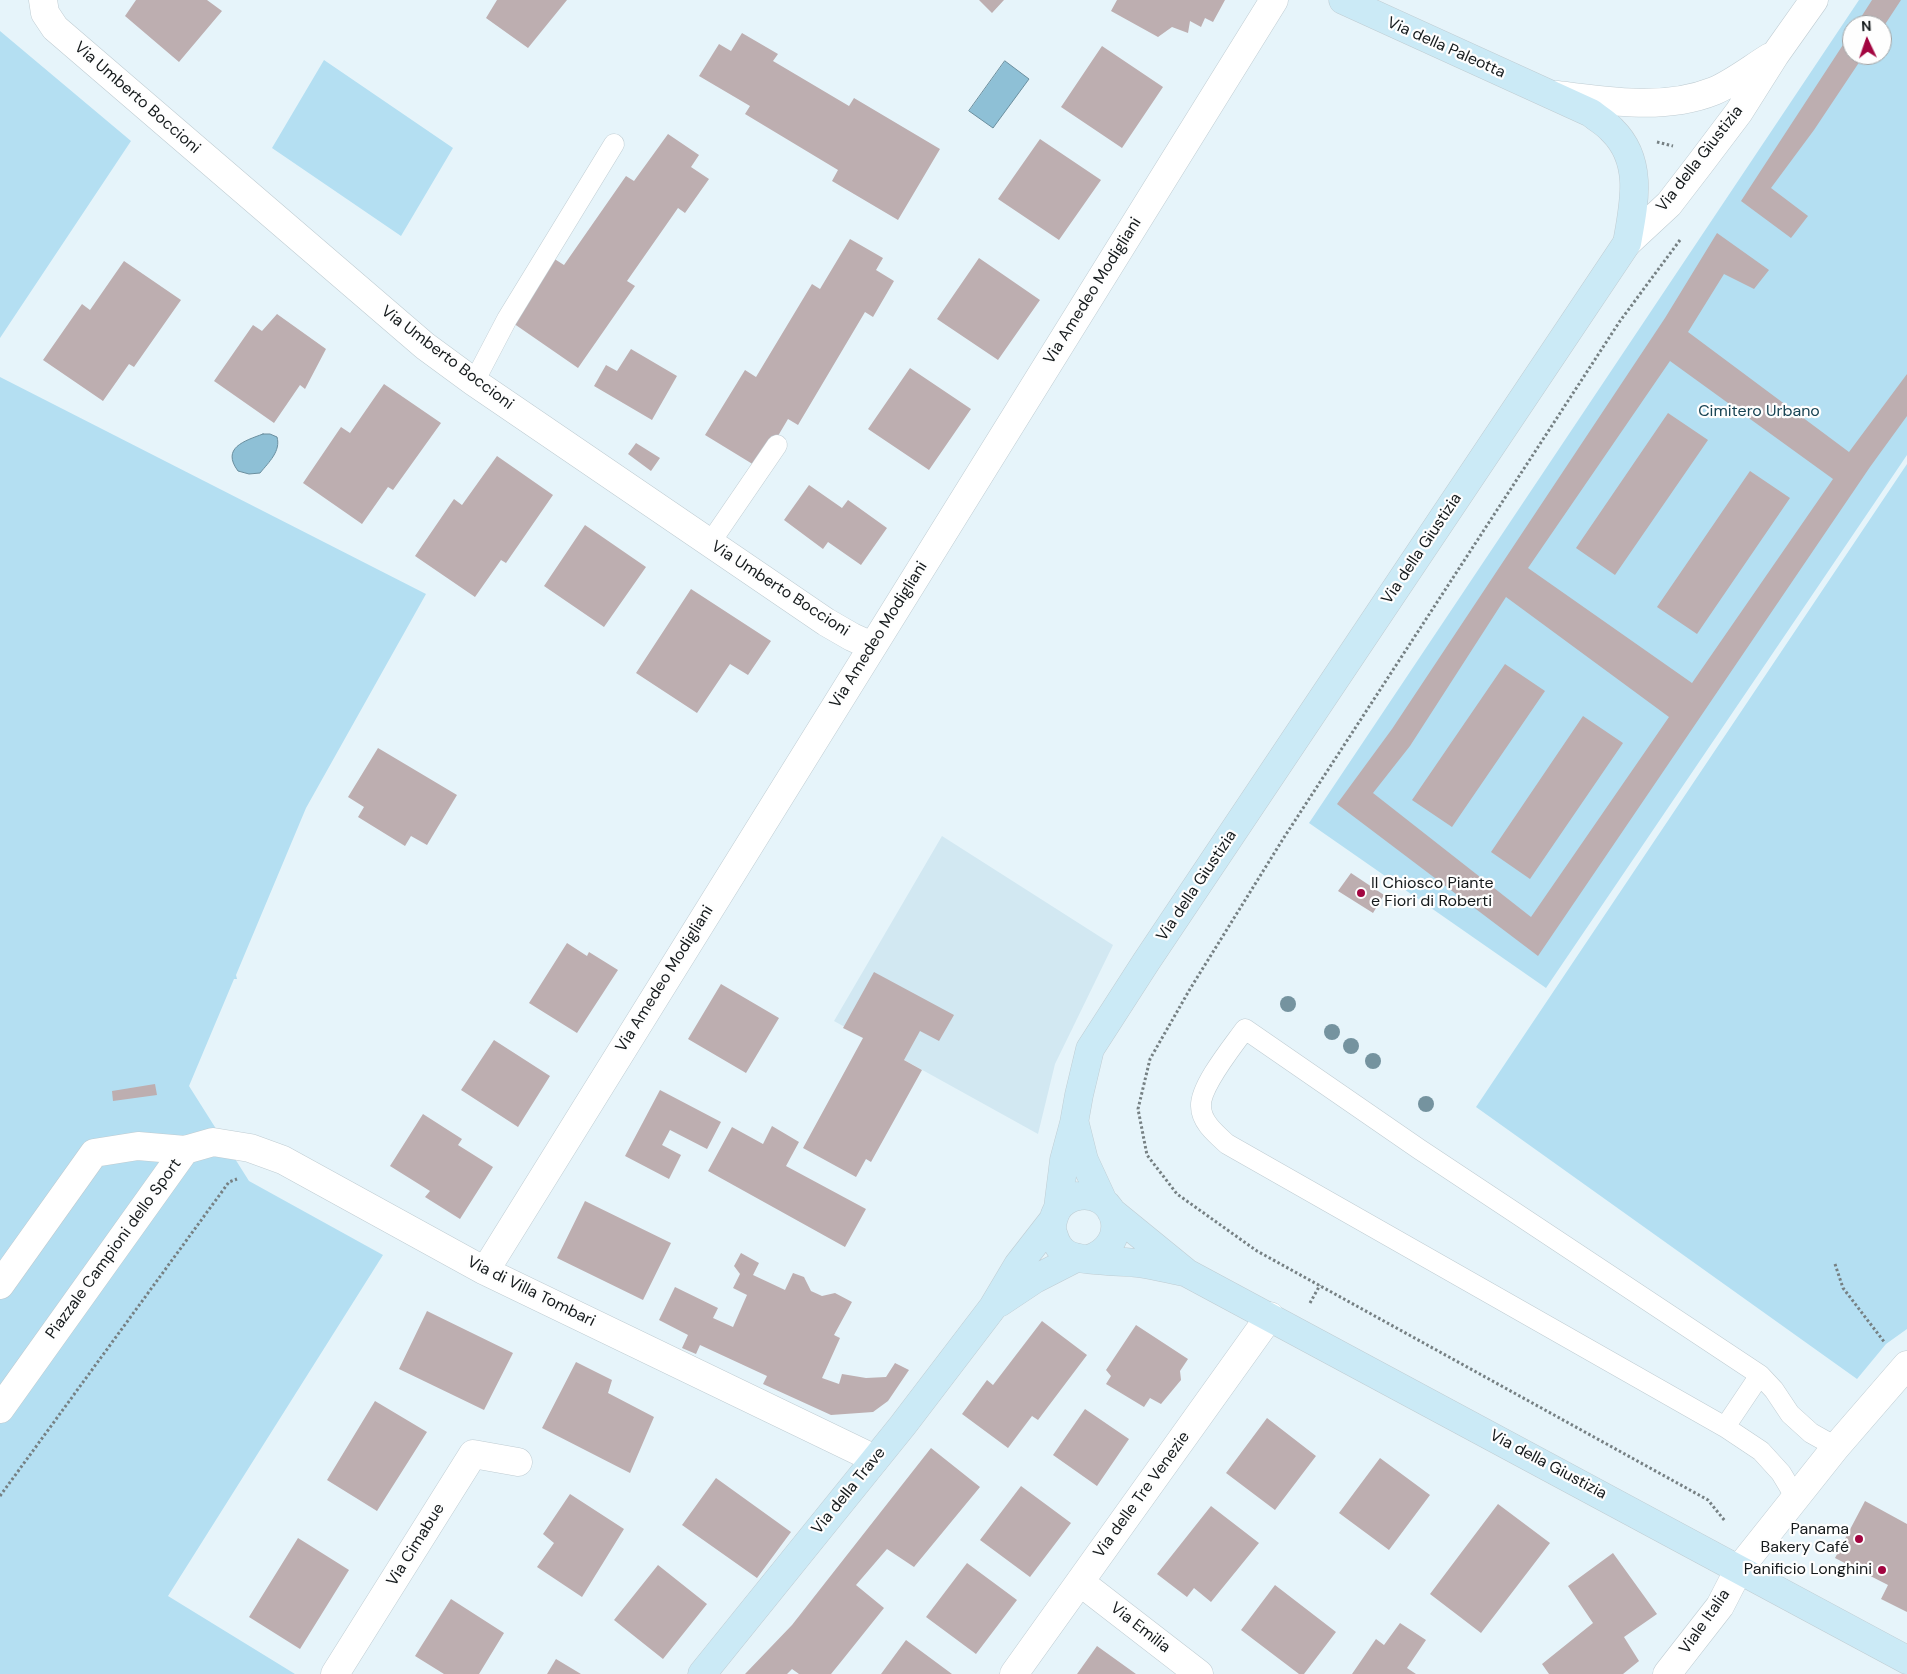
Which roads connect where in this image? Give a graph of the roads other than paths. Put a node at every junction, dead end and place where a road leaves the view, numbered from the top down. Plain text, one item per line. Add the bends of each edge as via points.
1 (43, 0) edge
2 (1274, 0) edge
3 (1342, 0) edge
4 (1814, 0) edge
5 (1775, 55) junction
6 (1550, 95) junction
7 (614, 144) dead end
8 (1627, 243) junction
9 (474, 382) junction
10 (778, 446) dead end
11 (710, 543) junction
12 (872, 646) junction
13 (1074, 1123) junction
14 (185, 1150) junction
15 (1107, 1206) junction
16 (1055, 1214) junction
17 (1082, 1258) junction
18 (485, 1271) junction
19 (1187, 1273) junction
20 (0, 1285) edge
21 (993, 1307) junction
22 (1270, 1316) junction
23 (1905, 1367) edge
24 (1760, 1375) junction
25 (0, 1409) edge
26 (1725, 1427) junction
27 (1836, 1448) junction
28 (875, 1459) junction
29 (518, 1462) dead end
30 (1796, 1498) junction
31 (1740, 1569) junction
32 (1080, 1582) junction
33 (1907, 1660) edge
34 (335, 1674) edge
35 (702, 1674) edge
36 (1014, 1674) edge
37 (1199, 1674) edge
38 (1667, 1674) edge

1 - 9 street, Via Umberto Boccioni via 46,13 56,28 425,346
2 - 12 street, Via Amedeo Modigliani
3 - 6 street, Via della Paleotta
4 - 5 street, Via della Giustizia
5 - 6 street, Via della Paleotta via 1715,91 1684,100 1625,102
5 - 8 street, Via della Giustizia via 1739,112 1675,196
6 - 8 street, Via della Paleotta via 1590,113 1613,130 1626,148 1635,182
7 - 9 lane via 507,319
8 - 13 street, Via della Giustizia via 1090,1049
9 - 11 street, Via Umberto Boccioni
10 - 11 lane
11 - 12 street, Via Umberto Boccioni via 826,622
12 - 18 street, Via Amedeo Modigliani
13 - 15 street, Via della Giustizia via 1084,1160
13 - 16 street, Via della Giustizia
14 - 18 street, Via di Villa Tombari via 213,1142 250,1148 283,1160
14 - 20 street, Piazzale Campioni dello Sport via 138,1146 94,1153
14 - 25 street, Piazzale Campioni dello Sport
15 - 16 street, Via della Giustizia via 1092,1196 1079,1196 1067,1200
15 - 17 street, Via della Giustizia via 1116,1223 1109,1246 1100,1255
15 - 19 street, Via della Giustizia
16 - 17 street, Via della Giustizia via 1052,1232 1056,1244 1065,1253
16 - 21 street, Via della Trave
17 - 19 street, Via della Giustizia
17 - 21 street, Via della Trave via 1035,1280
18 - 28 street, Via di Villa Tombari
19 - 22 street, Via della Giustizia
21 - 28 street, Via della Trave
22 - 31 street, Via della Giustizia
22 - 32 street, Via delle Tre Venezie
23 - 27 street, Viale Italia
24 - 26 lane
24 - 26 lane via 1418,1149 1245,1029 1205,1086 1200,1106 1209,1127 1227,1144
24 - 27 lane via 1790,1414 1811,1433
26 - 30 lane via 1761,1451 1781,1473
27 - 30 street, Viale Italia
28 - 35 street, Via della Trave
29 - 34 street, Via Cimabue via 473,1454
30 - 31 street, Viale Italia
31 - 33 street, Via della Giustizia
31 - 38 street, Viale Italia via 1720,1606
32 - 36 street, Via delle Tre Venezie
32 - 37 street, Via Emilia

